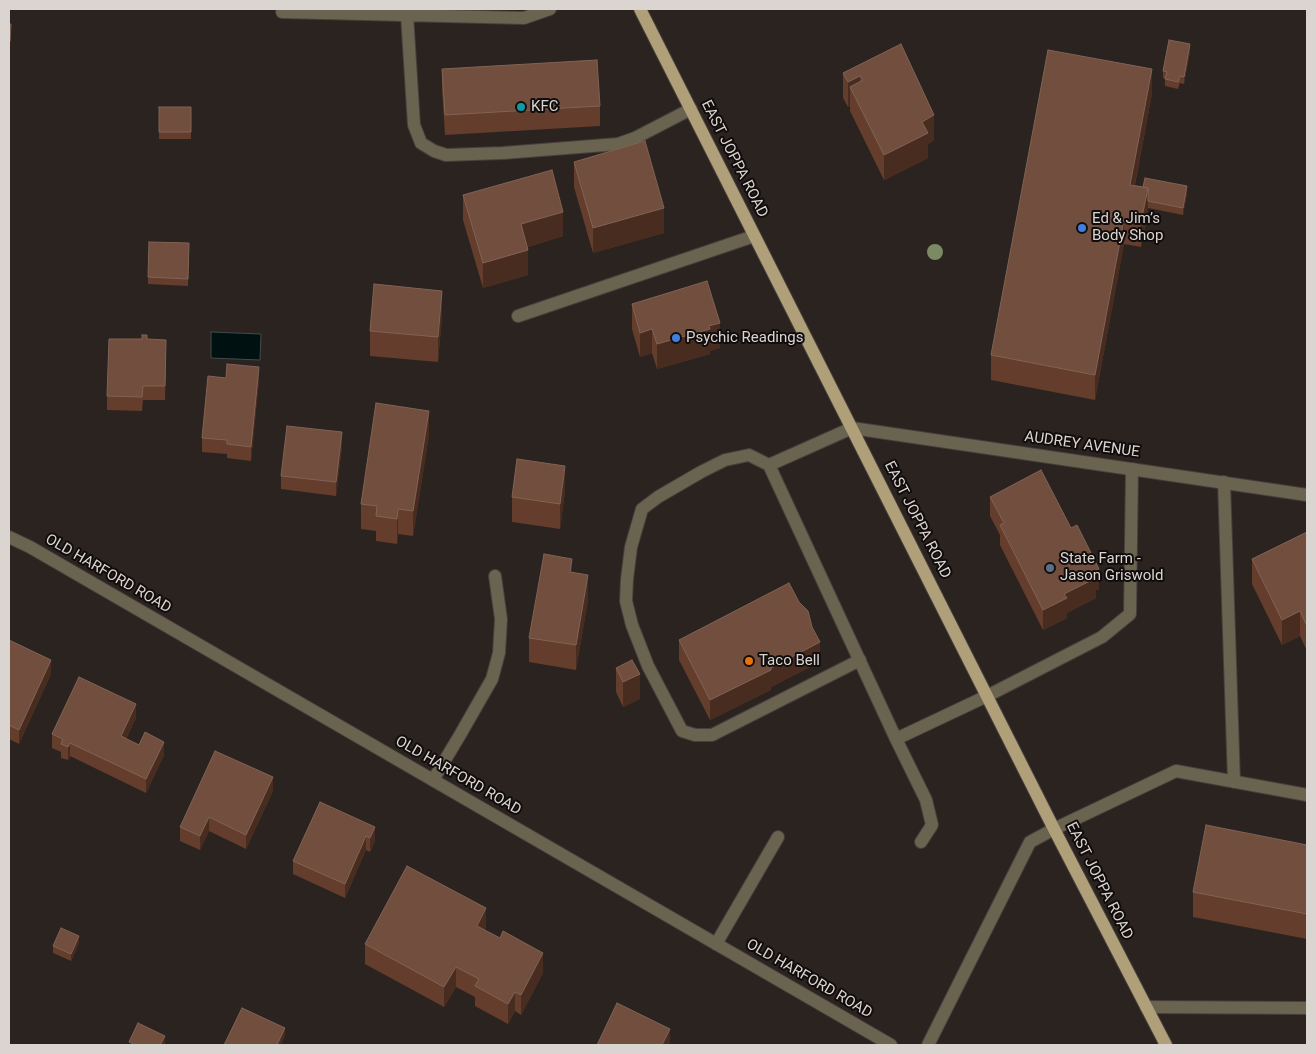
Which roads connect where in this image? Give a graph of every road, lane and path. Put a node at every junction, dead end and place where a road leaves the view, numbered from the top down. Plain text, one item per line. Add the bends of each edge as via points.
1 (550, 9) edge
2 (640, 9) edge
3 (282, 12) dead end
4 (407, 16) junction
5 (691, 109) junction
6 (754, 236) junction
7 (518, 316) dead end
8 (852, 428) junction
9 (769, 465) junction
10 (1132, 469) junction
11 (1224, 482) junction
12 (1307, 494) edge
13 (9, 537) edge
14 (495, 576) dead end
15 (860, 660) junction
16 (987, 696) junction
17 (896, 739) junction
18 (432, 780) junction
19 (1234, 782) junction
20 (1307, 796) edge
21 (1054, 829) junction
22 (778, 836) dead end
23 (921, 842) dead end
24 (716, 944) junction
25 (1146, 1007) junction
26 (1307, 1008) edge
27 (891, 1045) edge
28 (928, 1045) edge
29 (1166, 1045) edge

1 - 4 street via 524,18
2 - 5 main road, EAST JOPPA ROAD
3 - 4 street
4 - 5 street via 414,125 421,143 446,155 618,144
5 - 6 main road, EAST JOPPA ROAD
6 - 7 street
6 - 8 main road, EAST JOPPA ROAD
8 - 9 street
8 - 10 street, AUDREY AVENUE
8 - 16 main road, EAST JOPPA ROAD
9 - 15 street
9 - 15 street via 749,455 725,460 642,509 631,547 626,601 648,666 682,732 712,735
10 - 11 street, AUDREY AVENUE
10 - 16 street via 1130,614 1102,637
11 - 12 street, AUDREY AVENUE
11 - 19 street
13 - 18 street, OLD HARFORD ROAD
14 - 18 street via 501,619 499,653 492,679
15 - 17 street
16 - 17 street
16 - 21 main road, EAST JOPPA ROAD
17 - 23 street via 926,800 932,825
18 - 24 street, OLD HARFORD ROAD
19 - 20 street
19 - 21 street via 1176,771
21 - 25 main road, EAST JOPPA ROAD
21 - 28 street via 1030,842
22 - 24 street
24 - 27 street, OLD HARFORD ROAD
25 - 26 street
25 - 29 main road, EAST JOPPA ROAD

